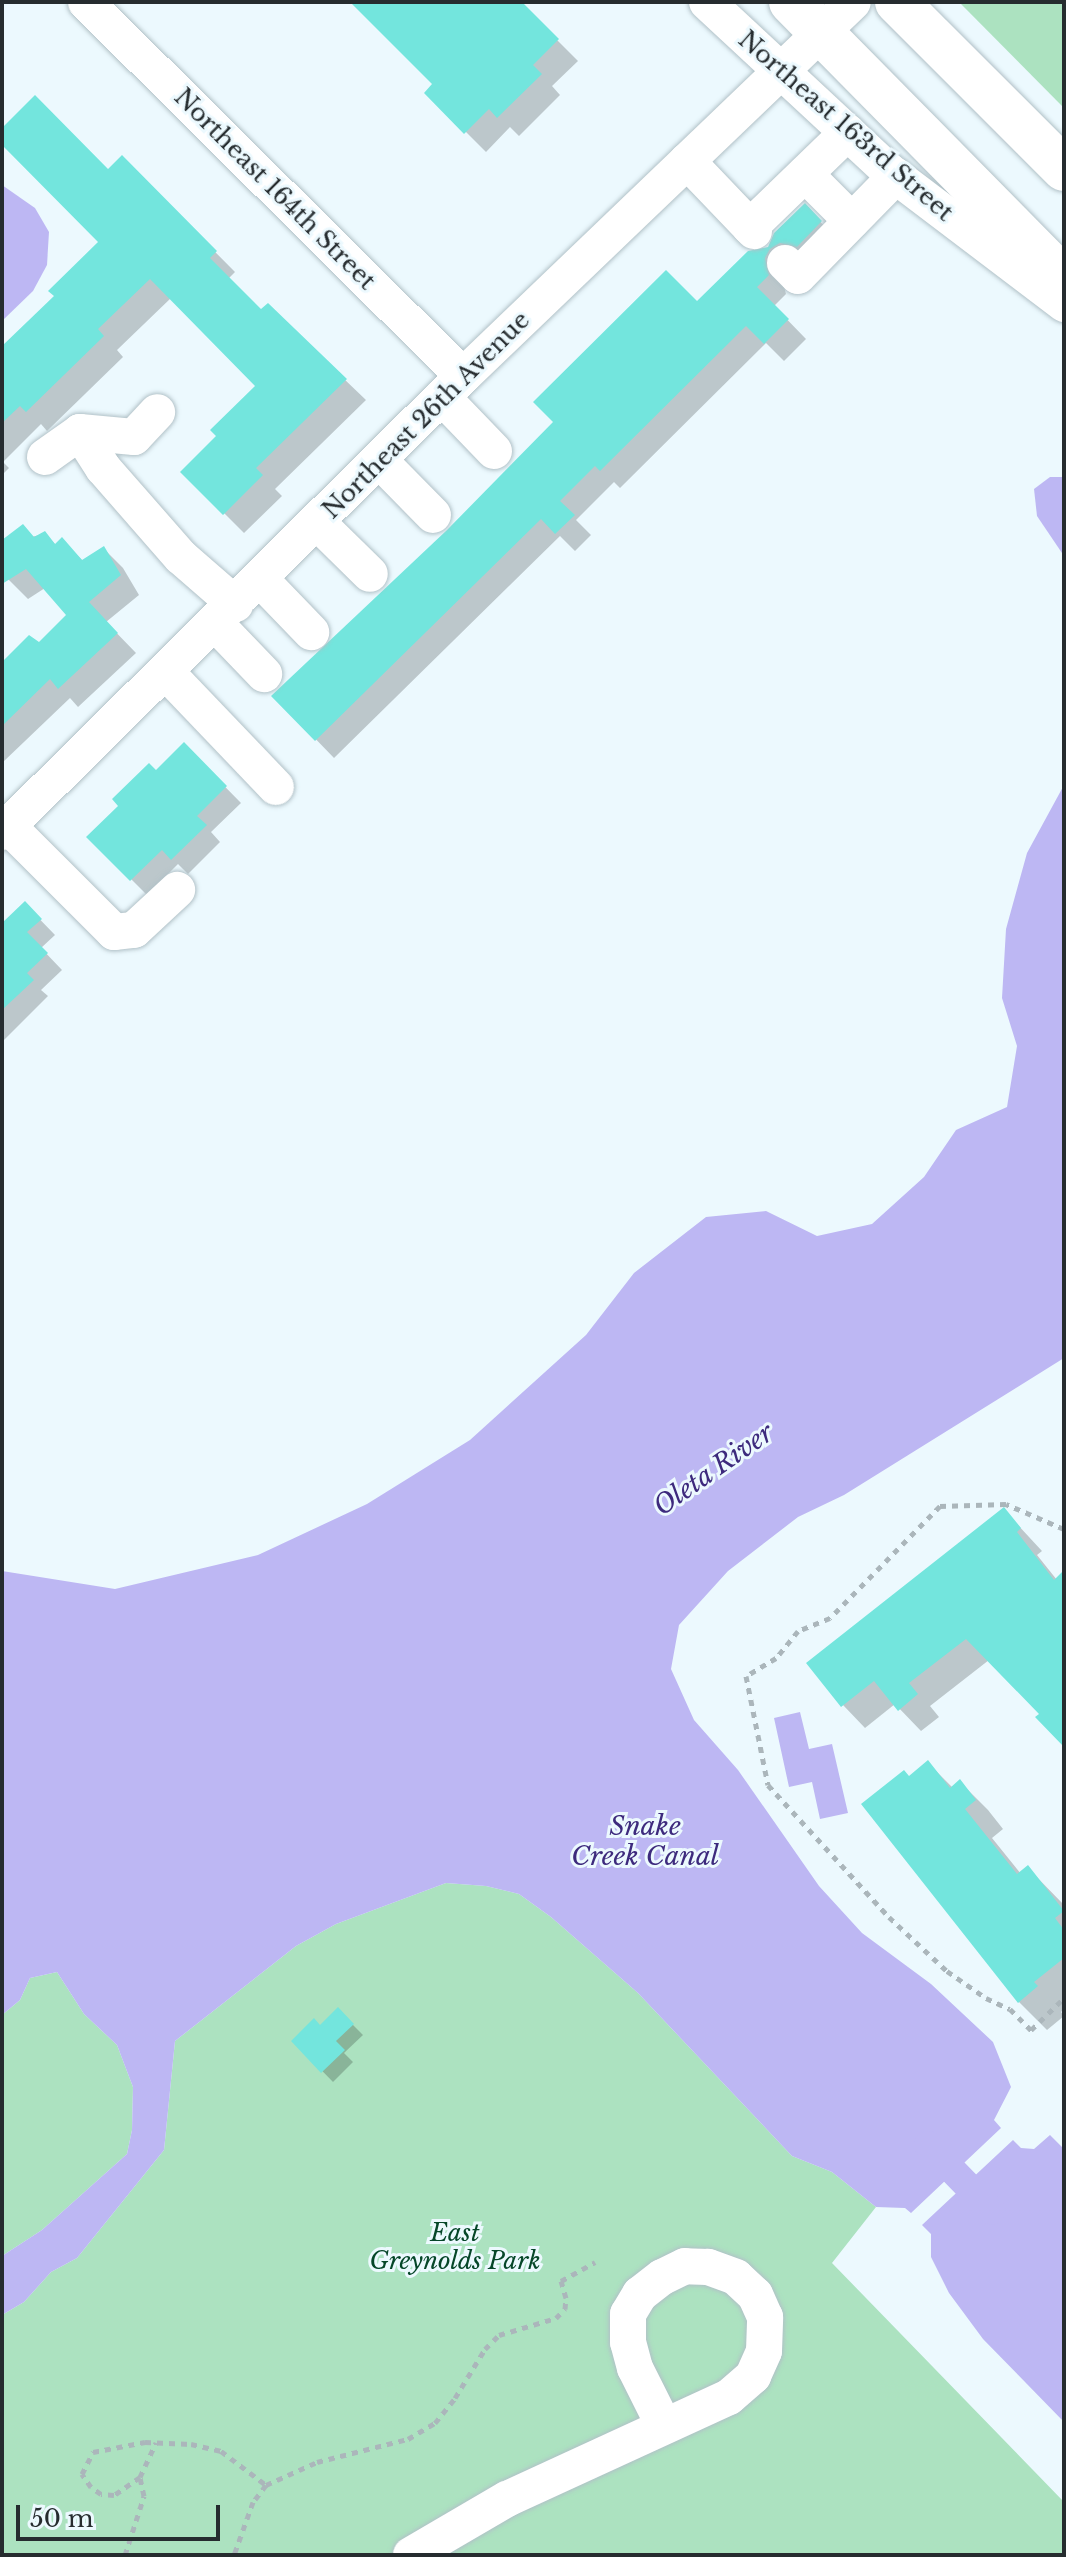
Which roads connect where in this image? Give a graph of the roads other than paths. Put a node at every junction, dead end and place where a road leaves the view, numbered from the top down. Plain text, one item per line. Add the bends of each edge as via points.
1 (86, 2) edge
2 (707, 2) edge
3 (853, 2) edge
4 (897, 2) edge
5 (806, 17) edge
6 (781, 70) junction
7 (848, 132) junction
8 (687, 161) junction
9 (1064, 169) edge
10 (805, 174) junction
11 (896, 176) junction
12 (852, 221) junction
13 (785, 263) dead end
14 (1064, 279) edge
15 (1064, 304) edge
16 (453, 387) junction
17 (157, 412) dead end
18 (80, 432) junction
19 (494, 451) dead end
20 (45, 457) dead end
21 (379, 460) junction
22 (433, 515) dead end
23 (317, 522) junction
24 (370, 574) dead end
25 (236, 602) junction
26 (311, 632) dead end
27 (166, 672) junction
28 (264, 674) dead end
29 (276, 787) dead end
30 (5, 829) edge
31 (177, 890) dead end
32 (664, 2426) junction
33 (411, 2555) edge

1 - 16 street, Northeast 164th Street
2 - 6 street, Northeast 163rd Street
3 - 5 street, Northeast 26th Avenue
4 - 9 main road
5 - 6 street, Northeast 26th Avenue
5 - 14 main road, Northeast 163rd Street
6 - 7 street, Northeast 163rd Street
6 - 8 street, Northeast 26th Avenue
7 - 10 street
7 - 11 street, Northeast 163rd Street
8 - 10 street via 752,229
8 - 16 street, Northeast 26th Avenue
10 - 12 street
11 - 12 street
11 - 15 street, Northeast 163rd Street
12 - 13 street via 798,276
16 - 19 street, Northeast 164th Street
16 - 21 street, Northeast 26th Avenue
17 - 18 street via 134,437
18 - 20 street
18 - 25 street via 103,468 181,557
21 - 22 street
21 - 23 street, Northeast 26th Avenue
23 - 24 street
23 - 25 street, Northeast 26th Avenue
25 - 26 street
25 - 27 street, Northeast 26th Avenue
25 - 28 street
27 - 29 street
27 - 30 street, Northeast 26th Avenue
30 - 31 street via 114,932 134,930
32 - 32 street via 729,2397 753,2376 764,2351 765,2317 755,2295 736,2277 685,2266 651,2285 628,2314 635,2368
32 - 33 street via 507,2499

